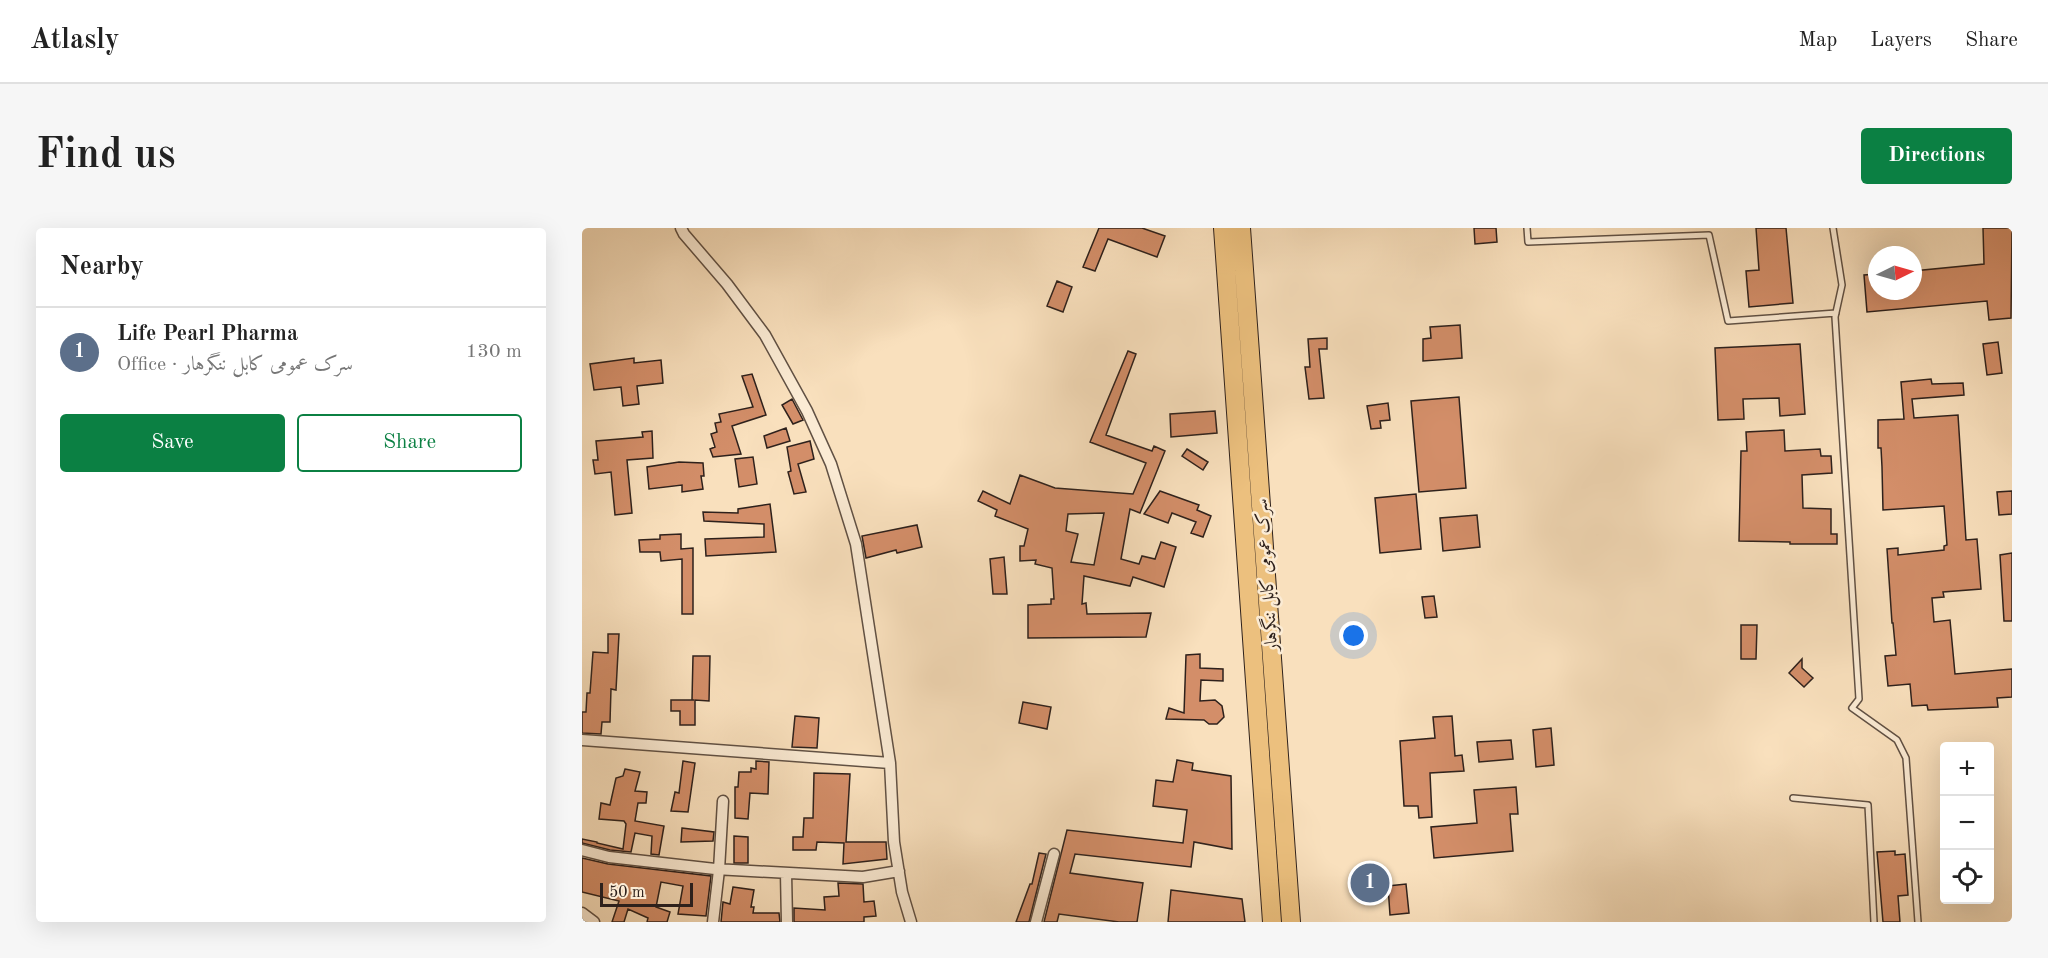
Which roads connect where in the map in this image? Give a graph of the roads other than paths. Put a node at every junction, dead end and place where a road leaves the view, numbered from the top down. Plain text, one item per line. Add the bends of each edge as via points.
1 (681, 228) edge
2 (1527, 228) edge
3 (1833, 228) edge
4 (1232, 236) edge
5 (1836, 313) junction
6 (582, 740) edge
7 (890, 763) junction
8 (1793, 798) dead end
9 (723, 801) dead end
10 (582, 850) edge
11 (1054, 854) dead end
12 (1277, 863) junction
13 (719, 870) junction
14 (899, 871) junction
15 (786, 873) junction
16 (582, 913) edge
17 (594, 922) edge
18 (713, 922) edge
19 (787, 922) edge
20 (911, 922) edge
21 (1036, 922) edge
22 (1272, 922) edge
23 (1291, 922) edge
24 (1875, 922) edge
25 (1918, 922) edge

1 - 7 street via 765,335 831,464 856,544
2 - 5 lane via 1528,242 1709,235 1728,321
3 - 5 lane via 1842,285
4 - 12 highway, سرک عمومی کابل ننگرهار
5 - 25 lane via 1859,699 1852,708 1897,740 1906,758
6 - 7 street
7 - 14 street
8 - 24 lane via 1868,805
9 - 13 street
10 - 13 street via 609,857
11 - 21 street
12 - 22 highway, سرک عمومی کابل ننگرهار
12 - 23 highway, سرک عمومی کابل ننگرهار
13 - 15 street
13 - 18 street
14 - 15 street via 863,877
14 - 20 street
15 - 19 street
16 - 17 street

